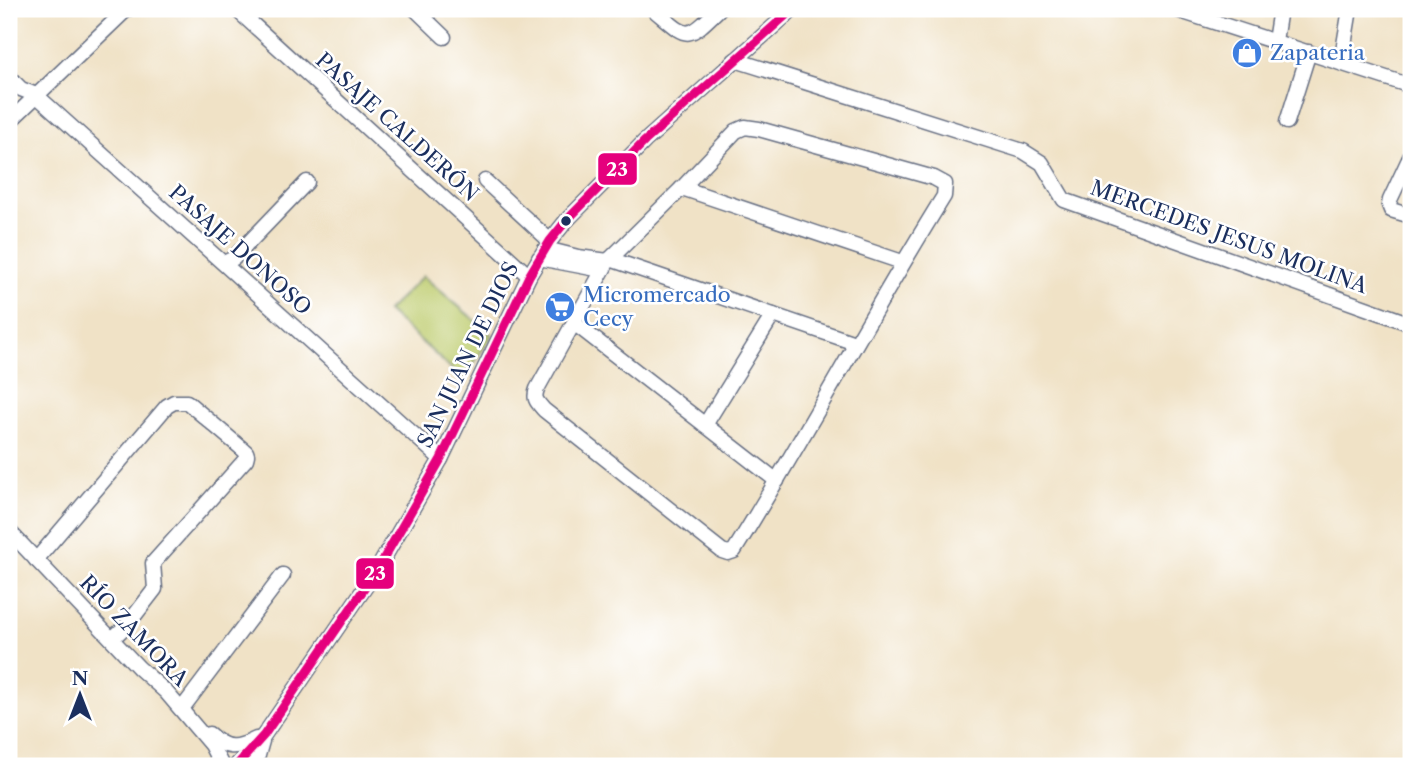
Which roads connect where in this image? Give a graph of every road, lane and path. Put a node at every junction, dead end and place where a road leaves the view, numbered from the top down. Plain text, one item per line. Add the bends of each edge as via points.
1 (126, 9) edge
2 (236, 9) edge
3 (415, 9) edge
4 (653, 9) edge
5 (719, 9) edge
6 (793, 9) edge
7 (1174, 9) edge
8 (1280, 9) edge
9 (1350, 9) edge
10 (444, 37) dead end
11 (1275, 41) junction
12 (1309, 52) junction
13 (735, 60) junction
14 (1341, 63) junction
15 (9, 76) edge
16 (1411, 86) edge
17 (36, 95) junction
18 (9, 122) edge
19 (1287, 122) dead end
20 (1411, 155) edge
21 (485, 181) dead end
22 (307, 182) dead end
23 (682, 188) junction
24 (1411, 216) edge
25 (545, 249) junction
26 (902, 262) junction
27 (224, 263) junction
28 (607, 263) junction
29 (528, 276) junction
30 (773, 315) junction
31 (573, 323) junction
32 (1411, 324) edge
33 (855, 344) junction
34 (705, 425) junction
35 (441, 459) junction
36 (778, 481) junction
37 (11, 539) edge
38 (36, 560) junction
39 (283, 575) dead end
40 (112, 639) junction
41 (166, 692) junction
42 (184, 706) junction
43 (264, 735) junction
44 (211, 745) junction
45 (214, 766) edge
46 (222, 766) edge
47 (236, 766) edge
48 (255, 766) edge

1 - 17 street
2 - 29 street, PASAJE CALDERÓN
3 - 10 street
4 - 5 street via 682,33 691,33
6 - 13 street, SAN JUAN DE DIOS
7 - 11 street
8 - 11 street
9 - 14 street
11 - 12 street
12 - 14 street
12 - 19 street
13 - 25 street, SAN JUAN DE DIOS via 645,141 566,221
13 - 32 street, MERCEDES JESUS MOLINA via 1023,151 1042,163 1064,200
14 - 16 street
15 - 17 street, PASAJE DONOSO via 20,89
17 - 18 street
17 - 27 street, PASAJE DONOSO
20 - 24 street via 1389,205 1391,210
21 - 25 street
22 - 27 street
23 - 26 street
23 - 26 street via 745,127 934,178 945,184 944,196
23 - 28 street
25 - 28 street
25 - 29 street, SAN JUAN DE DIOS
26 - 33 street
27 - 35 street, PASAJE DONOSO
28 - 30 street
28 - 31 street
29 - 35 street, SAN JUAN DE DIOS
30 - 33 street
30 - 34 street
31 - 34 street
31 - 36 street via 537,388 536,401 722,551 734,551
33 - 36 street
34 - 36 street
35 - 43 street, SAN JUAN DE DIOS via 377,570
37 - 38 street, RÍO ZAMORA
38 - 40 street, RÍO ZAMORA
38 - 40 street via 174,402 187,402 246,452 246,458 153,563 155,589
39 - 42 street
40 - 41 street, RÍO ZAMORA
41 - 42 street
41 - 44 street, RÍO ZAMORA
42 - 43 street via 222,745 245,745
43 - 47 street, SAN JUAN DE DIOS
43 - 48 street
44 - 45 street
44 - 46 street, RÍO ZAMORA

